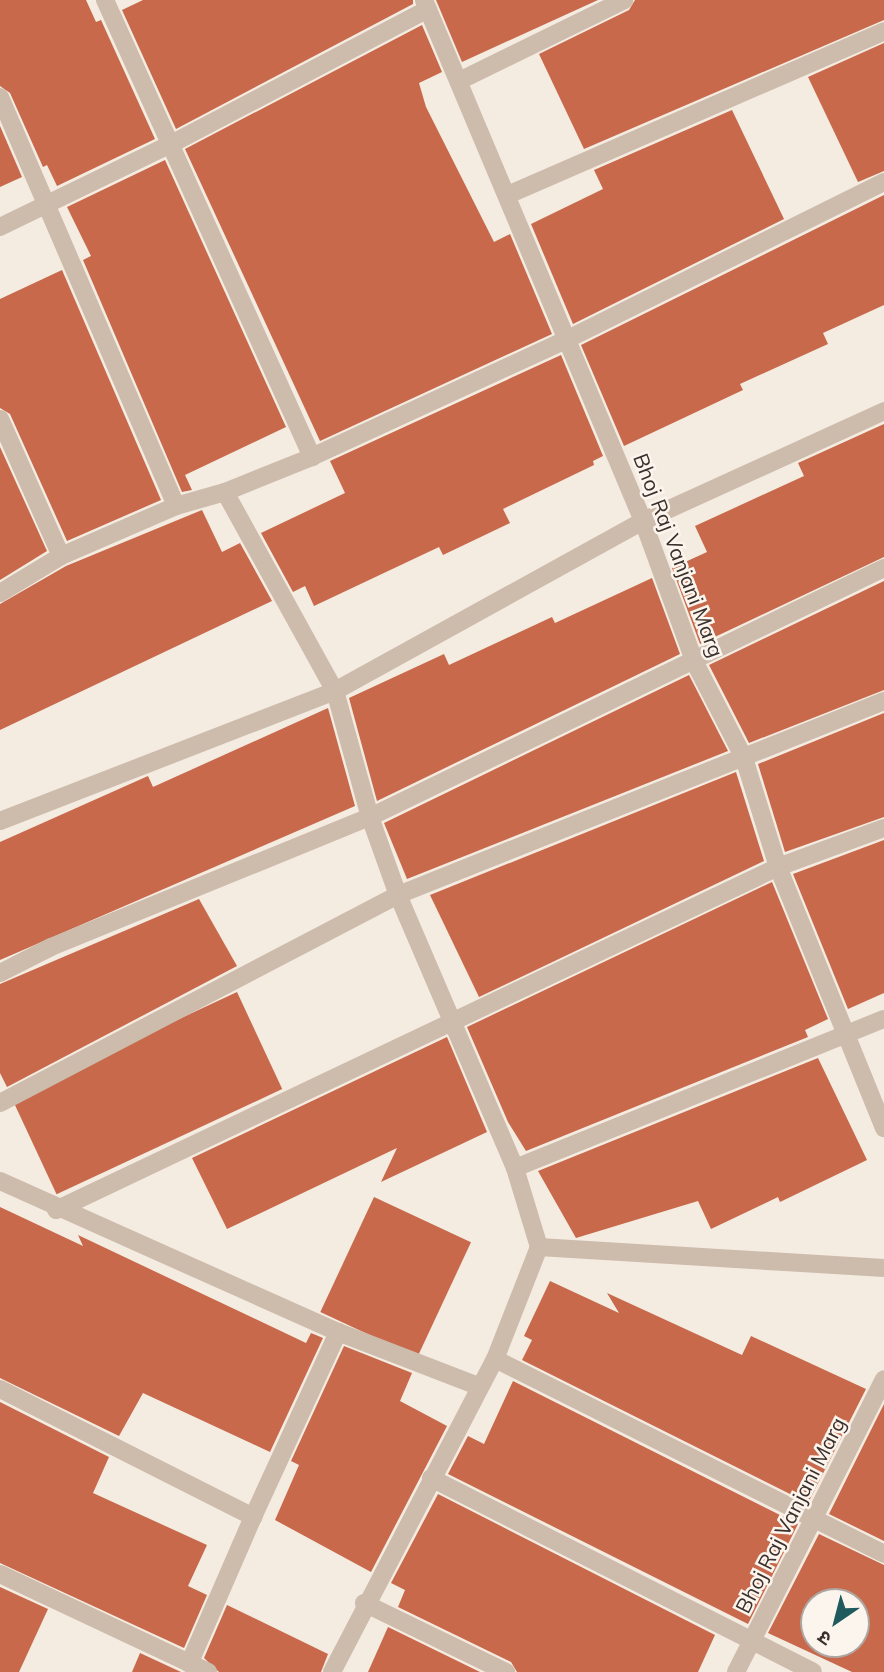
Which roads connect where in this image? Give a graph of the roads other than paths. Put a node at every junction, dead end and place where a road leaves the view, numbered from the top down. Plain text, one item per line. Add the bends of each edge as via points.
1 (105, 0) edge
2 (624, 0) edge
3 (426, 4) edge
4 (884, 31) edge
5 (459, 81) junction
6 (0, 97) edge
7 (173, 143) junction
8 (884, 182) edge
9 (510, 194) junction
10 (50, 206) junction
11 (0, 227) edge
12 (568, 339) junction
13 (884, 411) edge
14 (0, 419) edge
15 (312, 457) junction
16 (225, 492) junction
17 (176, 506) junction
18 (643, 521) junction
19 (61, 556) junction
20 (884, 568) edge
21 (0, 593) edge
22 (695, 663) junction
23 (335, 691) junction
24 (884, 701) edge
25 (744, 758) junction
26 (370, 817) junction
27 (0, 821) edge
28 (884, 828) edge
29 (778, 867) junction
30 (398, 895) junction
31 (0, 973) edge
32 (884, 1019) edge
33 (451, 1021) junction
34 (846, 1036) junction
35 (0, 1103) edge
36 (884, 1128) edge
37 (515, 1168) junction
38 (0, 1181) edge
39 (56, 1209) junction
40 (539, 1247) junction
41 (884, 1268) edge
42 (338, 1332) junction
43 (495, 1359) junction
44 (478, 1386) junction
45 (0, 1389) edge
46 (882, 1390) edge
47 (431, 1478) junction
48 (253, 1517) junction
49 (812, 1519) junction
50 (884, 1554) edge
51 (0, 1574) edge
52 (364, 1603) junction
53 (751, 1641) junction
54 (189, 1664) junction
55 (208, 1672) edge
56 (332, 1672) edge
57 (506, 1672) edge
58 (736, 1672) edge
59 (813, 1672) edge

1 - 7 street
2 - 5 street
3 - 5 street, Bhoj Raj Vanjani Marg
3 - 7 street
4 - 9 street
5 - 9 street, Bhoj Raj Vanjani Marg
6 - 10 street
7 - 10 street
7 - 15 street
8 - 12 street
9 - 12 street, Bhoj Raj Vanjani Marg
10 - 11 street
10 - 17 street
12 - 15 street
12 - 18 street, Bhoj Raj Vanjani Marg
13 - 18 street
14 - 19 street
15 - 16 street
16 - 17 street
16 - 23 street
17 - 19 street
18 - 22 street, Bhoj Raj Vanjani Marg
18 - 23 street
19 - 21 street
20 - 22 street
22 - 25 street, Bhoj Raj Vanjani Marg
22 - 26 street
23 - 26 street
23 - 27 street
24 - 25 street
25 - 29 street, Bhoj Raj Vanjani Marg
25 - 30 street
26 - 30 street
26 - 31 street via 51,947
28 - 29 street
29 - 33 street
29 - 34 street, Bhoj Raj Vanjani Marg
30 - 33 street
30 - 35 street
32 - 34 street
33 - 37 street
33 - 39 street
34 - 36 street, Bhoj Raj Vanjani Marg
34 - 37 street
37 - 40 street
38 - 39 street
39 - 42 street
40 - 41 street
40 - 43 street
42 - 44 street
42 - 48 street
43 - 44 street
43 - 49 street
44 - 47 street
45 - 48 street
46 - 49 street, Bhoj Raj Vanjani Marg
47 - 52 street
47 - 53 street
48 - 54 street
49 - 50 street
49 - 53 street, Bhoj Raj Vanjani Marg
51 - 54 street
52 - 56 street
52 - 57 street
53 - 58 street, Bhoj Raj Vanjani Marg
53 - 59 street
54 - 55 street

